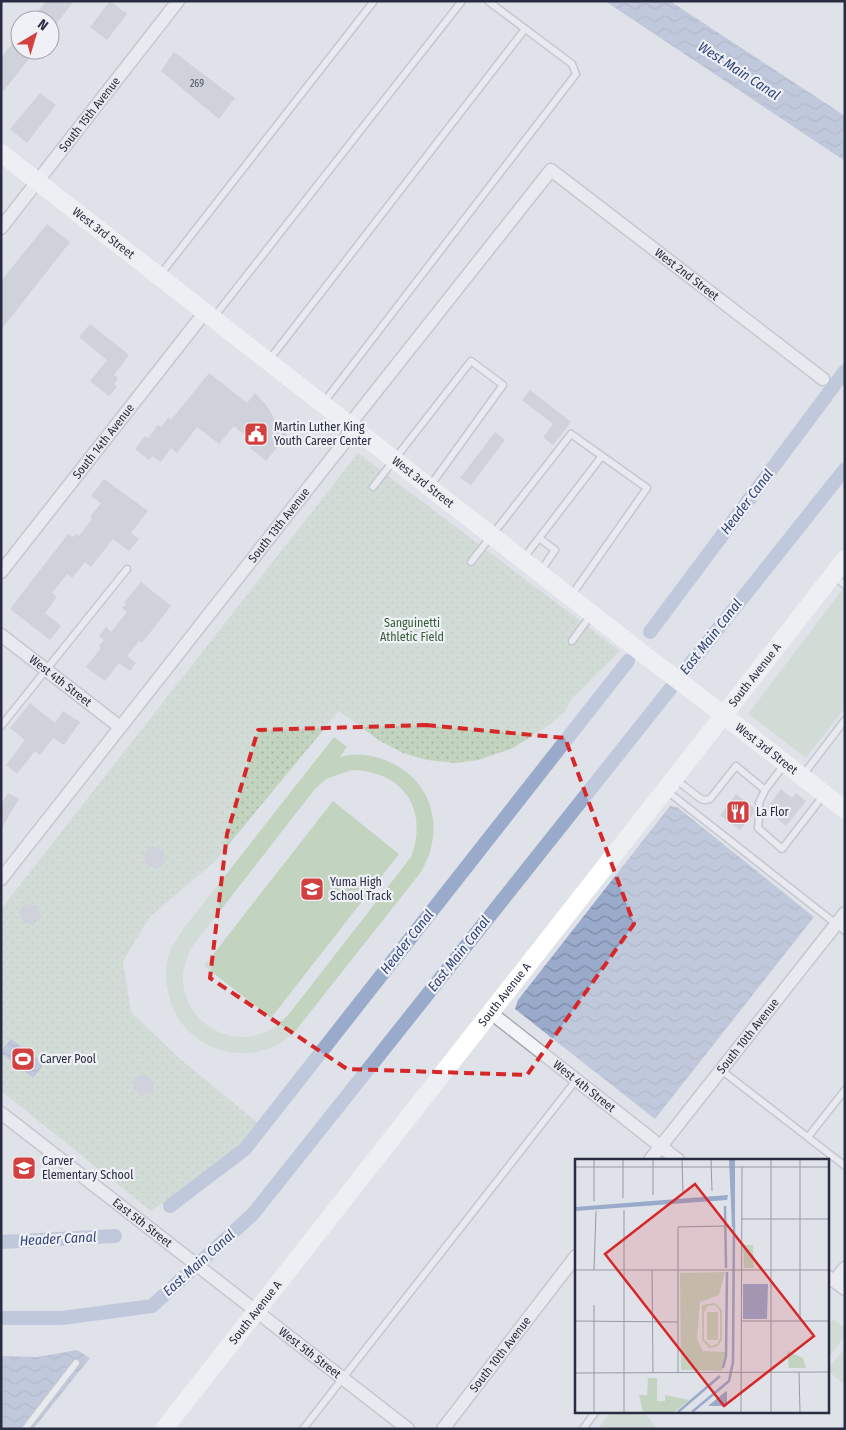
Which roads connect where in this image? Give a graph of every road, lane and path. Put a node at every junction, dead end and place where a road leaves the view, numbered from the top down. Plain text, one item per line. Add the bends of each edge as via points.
1 (178, 1) edge
2 (374, 1) edge
3 (462, 1) edge
4 (488, 1) edge
5 (525, 29) junction
6 (1, 152) edge
7 (551, 170) joint
8 (38, 181) junction
9 (1, 228) edge
10 (159, 276) junction
11 (209, 315) junction
12 (268, 361) junction
13 (823, 379) dead end
14 (323, 403) junction
15 (350, 424) junction
16 (602, 456) junction
17 (394, 460) junction
18 (373, 487) dead end
19 (429, 487) junction
20 (491, 536) junction
21 (539, 538) junction
22 (845, 559) edge
23 (523, 560) junction
24 (471, 562) dead end
25 (127, 569) dead end
26 (1, 572) edge
27 (539, 573) junction
28 (838, 580) edge
29 (570, 597) junction
30 (592, 614) junction
31 (1, 635) edge
32 (572, 641) dead end
33 (46, 670) junction
34 (724, 716) junction
35 (845, 720) edge
36 (1, 726) edge
37 (120, 727) junction
38 (785, 764) junction
39 (802, 777) junction
40 (669, 784) junction
41 (765, 790) junction
42 (824, 794) junction
43 (845, 810) edge
44 (1, 879) edge
45 (845, 914) edge
46 (840, 928) edge
47 (490, 1012) junction
48 (721, 1070) junction
49 (577, 1079) junction
50 (845, 1090) edge
51 (1, 1113) edge
52 (808, 1137) junction
53 (661, 1146) junction
54 (651, 1159) edge
55 (677, 1159) edge
56 (845, 1166) edge
57 (575, 1257) edge
58 (845, 1268) edge
59 (212, 1276) joint
60 (831, 1278) edge
61 (845, 1290) edge
62 (256, 1311) junction
63 (76, 1363) dead end
64 (343, 1377) junction
65 (595, 1412) edge
66 (25, 1429) edge
67 (164, 1429) edge
68 (303, 1429) edge
69 (408, 1429) edge
70 (443, 1429) edge
71 (583, 1429) edge

1 - 8 street, South 15th Avenue
2 - 10 lane
3 - 11 lane
4 - 5 lane
5 - 12 lane
5 - 14 lane via 572,64 576,74
6 - 8 main road, West 3rd Street
7 - 13 street, West 2nd Street
7 - 15 street, South 13th Avenue
8 - 9 street, South 15th Avenue
8 - 10 main road, West 3rd Street
10 - 11 main road, West 3rd Street
11 - 12 main road, West 3rd Street
11 - 26 street, South 14th Avenue
12 - 14 main road, West 3rd Street
14 - 15 main road, West 3rd Street
15 - 17 main road, West 3rd Street
15 - 37 street, South 13th Avenue via 346,440
16 - 20 lane via 571,434
16 - 21 lane
16 - 29 lane via 647,488
17 - 18 lane
17 - 19 main road, West 3rd Street
17 - 19 lane via 471,361 503,385
19 - 20 main road, West 3rd Street
20 - 23 main road, West 3rd Street
20 - 24 lane
21 - 23 lane
21 - 27 lane via 555,550
22 - 28 main road, South Avenue A
23 - 27 main road, West 3rd Street
25 - 33 lane
27 - 29 main road, West 3rd Street
28 - 34 main road, South Avenue A
29 - 30 main road, West 3rd Street
30 - 32 lane
30 - 34 main road, West 3rd Street
31 - 33 street, West 4th Street
33 - 36 lane
33 - 37 street, West 4th Street
34 - 38 main road, West 3rd Street
34 - 40 main road, South Avenue A
35 - 39 lane
37 - 44 street, South 13th Avenue
38 - 39 main road, West 3rd Street
38 - 41 lane
39 - 42 main road, West 3rd Street
40 - 41 lane via 701,799 710,799 736,766
40 - 46 lane
40 - 47 main road, South Avenue A
41 - 42 lane via 759,803 758,828 782,849
42 - 43 main road, West 3rd Street
45 - 46 street, South 10th Avenue
46 - 48 street, South 10th Avenue
47 - 49 street, West 4th Street
47 - 62 main road, South Avenue A
48 - 52 lane
48 - 53 street, South 10th Avenue
49 - 53 street, West 4th Street
49 - 64 lane
50 - 52 lane
51 - 59 street, East 5th Street
52 - 56 lane
53 - 54 street, South 10th Avenue
53 - 55 street, West 4th Street
57 - 70 street, South 10th Avenue
58 - 60 street
59 - 62 street, West 5th Street
60 - 61 street
62 - 64 street, West 5th Street
62 - 67 main road, South Avenue A
63 - 66 lane
64 - 68 lane
64 - 69 street, West 5th Street
65 - 71 lane

